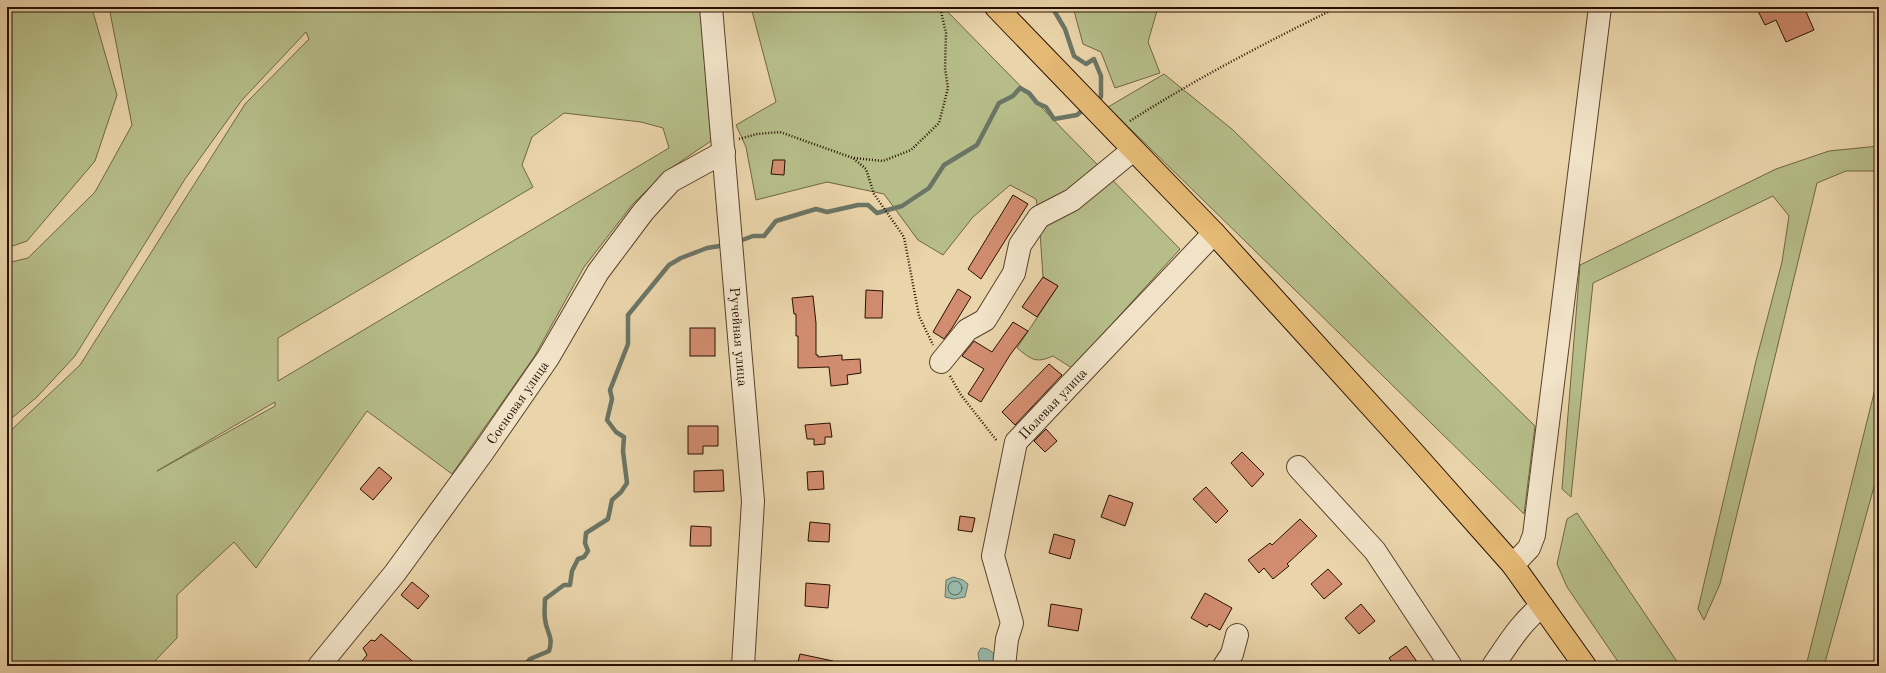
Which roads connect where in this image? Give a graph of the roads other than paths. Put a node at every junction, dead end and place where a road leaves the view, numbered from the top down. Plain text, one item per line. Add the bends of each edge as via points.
1 (711, 7) edge
2 (996, 7) edge
3 (1600, 7) edge
4 (724, 148) junction
5 (1133, 150) junction
6 (1214, 233) junction
7 (941, 362) road end
8 (1298, 467) dead end
9 (1513, 565) junction
10 (1542, 606) junction
11 (1238, 635) dead end
12 (319, 666) edge
13 (742, 666) edge
14 (1004, 666) edge
15 (1224, 666) edge
16 (1451, 666) edge
17 (1493, 666) edge
18 (1585, 666) edge

1 - 4 street, Ручейная улица
2 - 5 main road
3 - 9 street via 1534,535 1529,548
4 - 12 street, Сосновая улица via 671,182 643,212 598,272 548,358 483,452 395,572
4 - 13 street, Ручейная улица via 753,502
5 - 6 main road
5 - 7 street via 1072,200 1039,217 1020,246 1014,273 985,320 967,330
6 - 9 main road
6 - 14 street, Полевая улица via 1016,442 993,556 1012,623 1006,639
8 - 16 street via 1375,551
9 - 10 main road
10 - 17 street via 1519,628
10 - 18 main road
11 - 15 street via 1232,654

